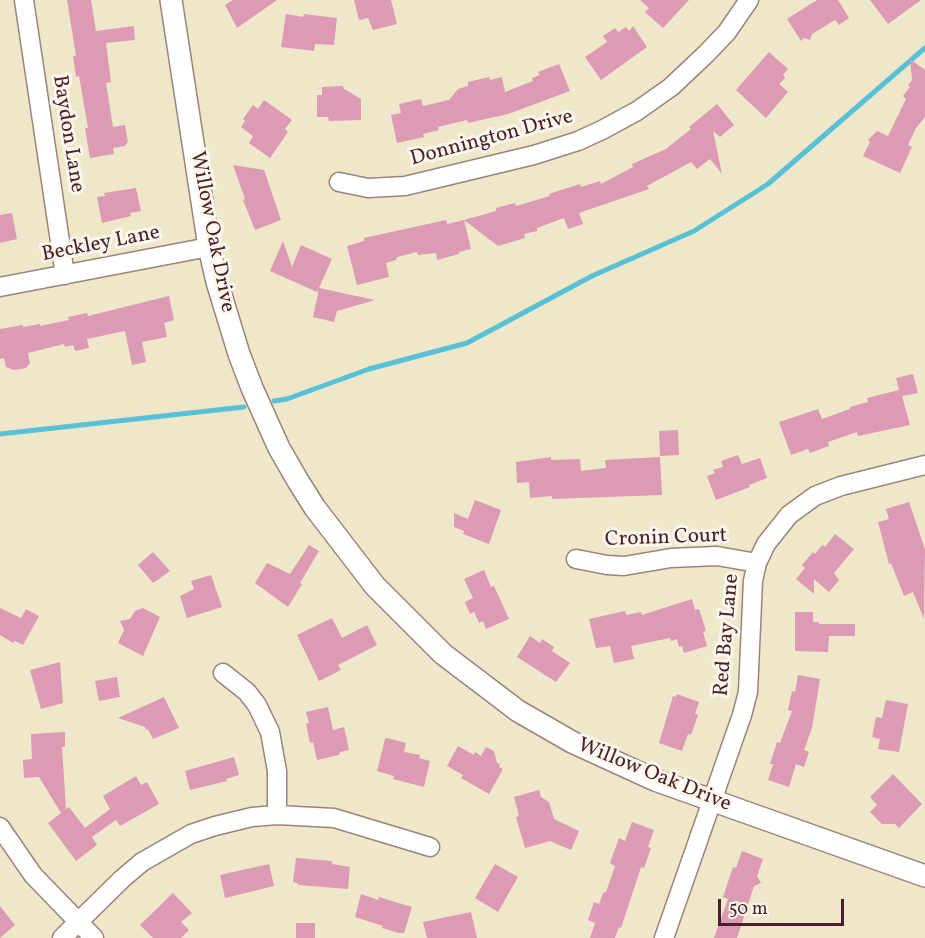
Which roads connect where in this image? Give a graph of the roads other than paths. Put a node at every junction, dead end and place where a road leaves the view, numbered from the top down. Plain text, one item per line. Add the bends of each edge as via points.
1 (24, 0) edge
2 (171, 0) edge
3 (749, 0) edge
4 (339, 182) dead end
5 (210, 247) junction
6 (65, 274) junction
7 (0, 287) edge
8 (925, 465) edge
9 (576, 559) dead end
10 (757, 563) junction
11 (223, 673) dead end
12 (711, 801) junction
13 (277, 815) junction
14 (0, 827) edge
15 (430, 847) dead end
16 (925, 876) edge
17 (78, 922) junction
18 (62, 938) edge
19 (94, 938) edge
20 (664, 938) edge

1 - 6 street, Baydon Lane
2 - 5 street, Willow Oak Drive
3 - 4 street, Donnington Drive via 728,32 670,87 637,111 578,141 405,186 368,188
5 - 6 street, Beckley Lane
5 - 12 street, Willow Oak Drive via 239,354 279,448 315,508 375,586 443,654 518,711 628,769
6 - 7 street, Beckley Lane
8 - 10 street, Red Bay Lane via 815,496 789,515 766,544
9 - 10 street, Cronin Court via 624,566 717,556
10 - 12 street, Red Bay Lane via 748,692
11 - 13 street via 247,692 270,732 277,771
12 - 16 street, Willow Oak Drive
12 - 20 street, Red Bay Lane
13 - 15 street via 333,818
13 - 17 street via 191,834 122,879
14 - 17 street via 33,875
17 - 18 street
17 - 19 street

